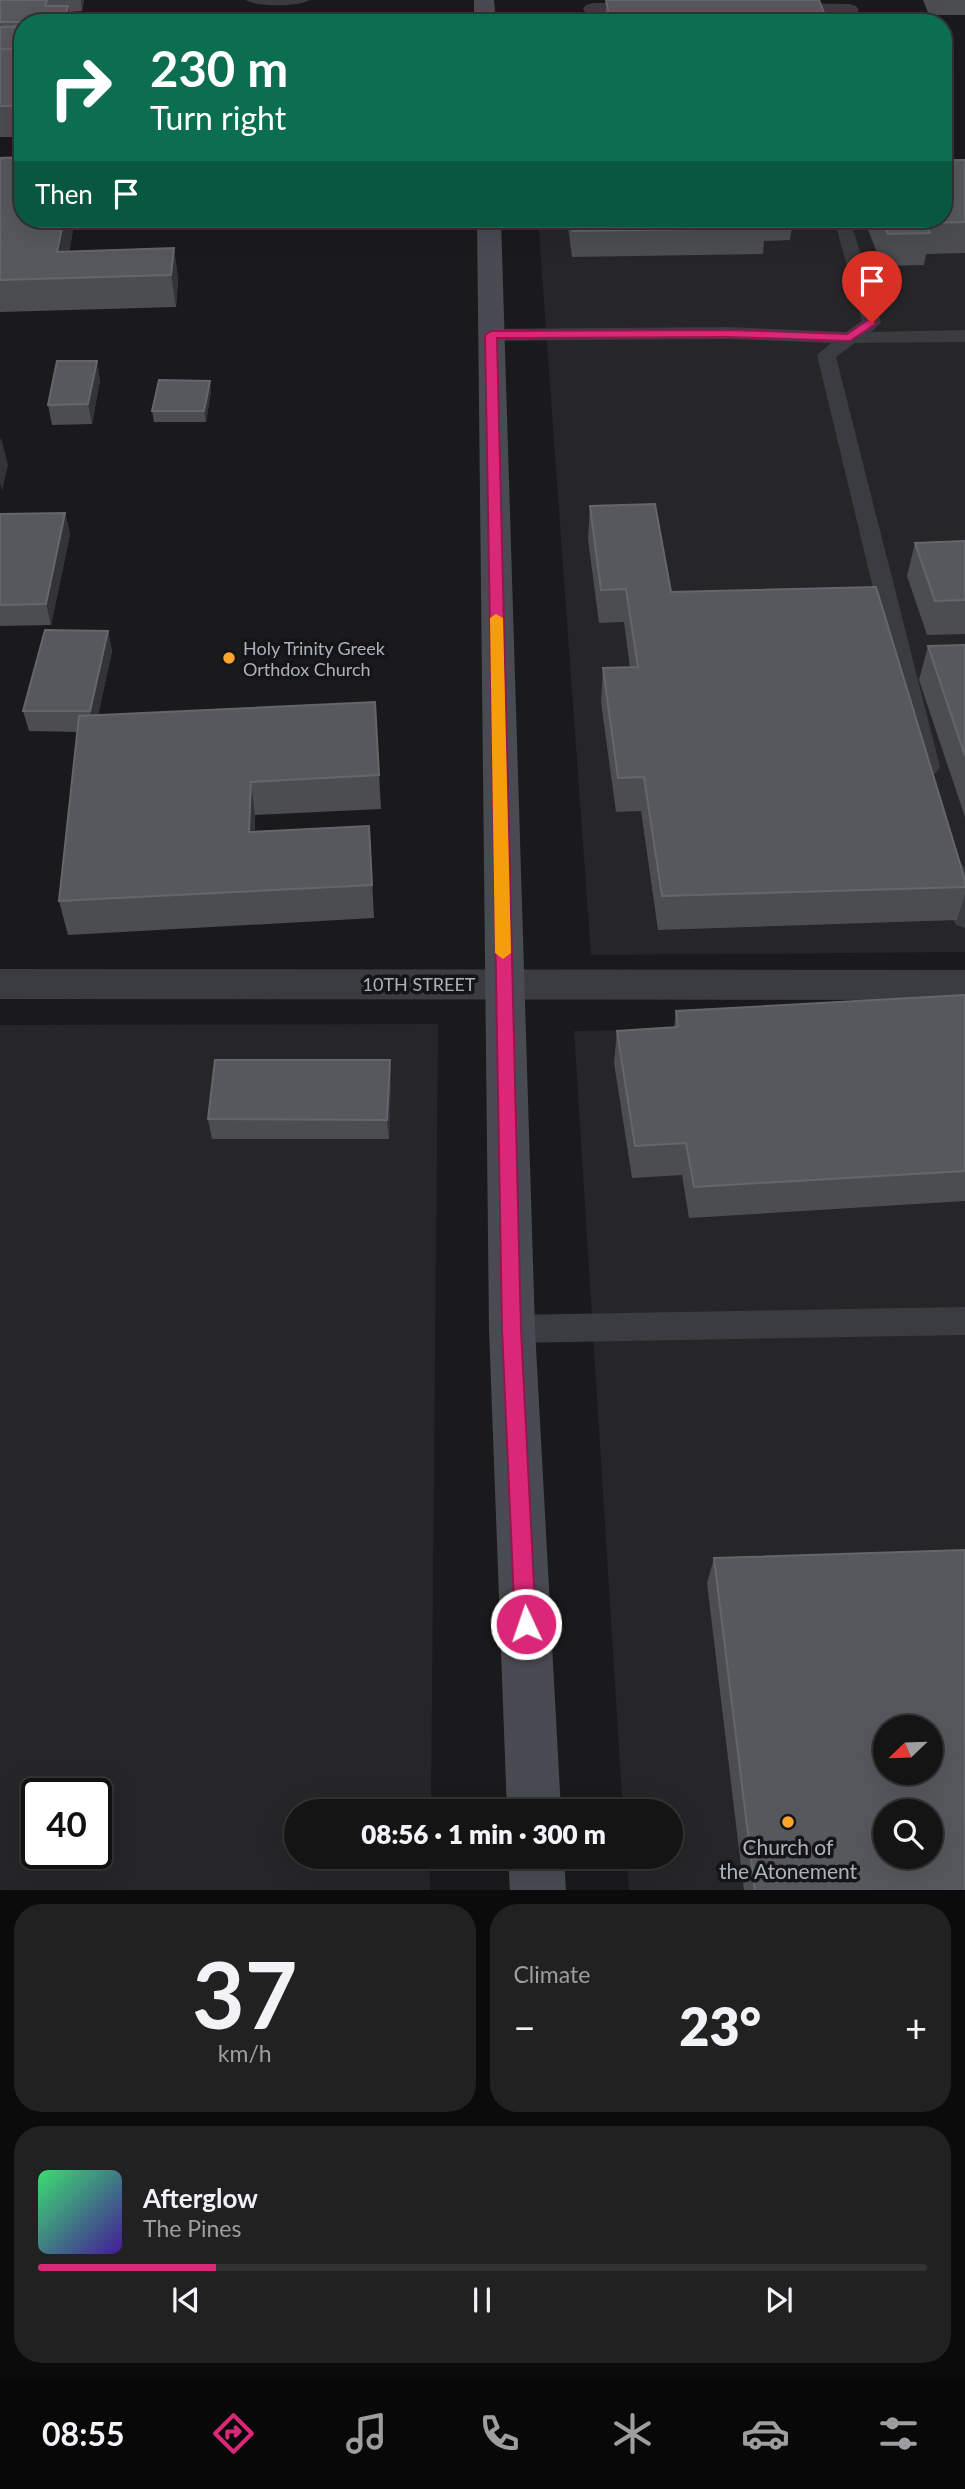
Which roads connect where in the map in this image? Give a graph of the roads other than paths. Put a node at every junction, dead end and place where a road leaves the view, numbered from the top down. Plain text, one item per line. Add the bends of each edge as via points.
1 (253, 0) edge
2 (302, 0) edge
3 (593, 9) dead end
4 (674, 9) edge
5 (755, 9) edge
6 (849, 11) edge
7 (489, 228) edge
8 (845, 228) edge
9 (491, 335) junction
10 (965, 336) edge
11 (850, 338) junction
12 (933, 785) edge
13 (949, 852) edge
14 (965, 918) edge
15 (0, 984) edge
16 (503, 984) junction
17 (965, 985) edge
18 (965, 1321) edge
19 (512, 1329) junction
20 (533, 1799) edge
21 (537, 1869) edge
22 (538, 1890) edge

1 - 2 lane
3 - 4 street
5 - 6 street
7 - 9 street
8 - 11 lane via 872,323
9 - 11 lane via 729,333
9 - 16 street
10 - 11 lane
11 - 12 lane via 826,355
13 - 14 lane
15 - 16 street, 10TH STREET
16 - 17 street, 10TH STREET
16 - 19 street
18 - 19 lane
19 - 20 street
21 - 22 street

